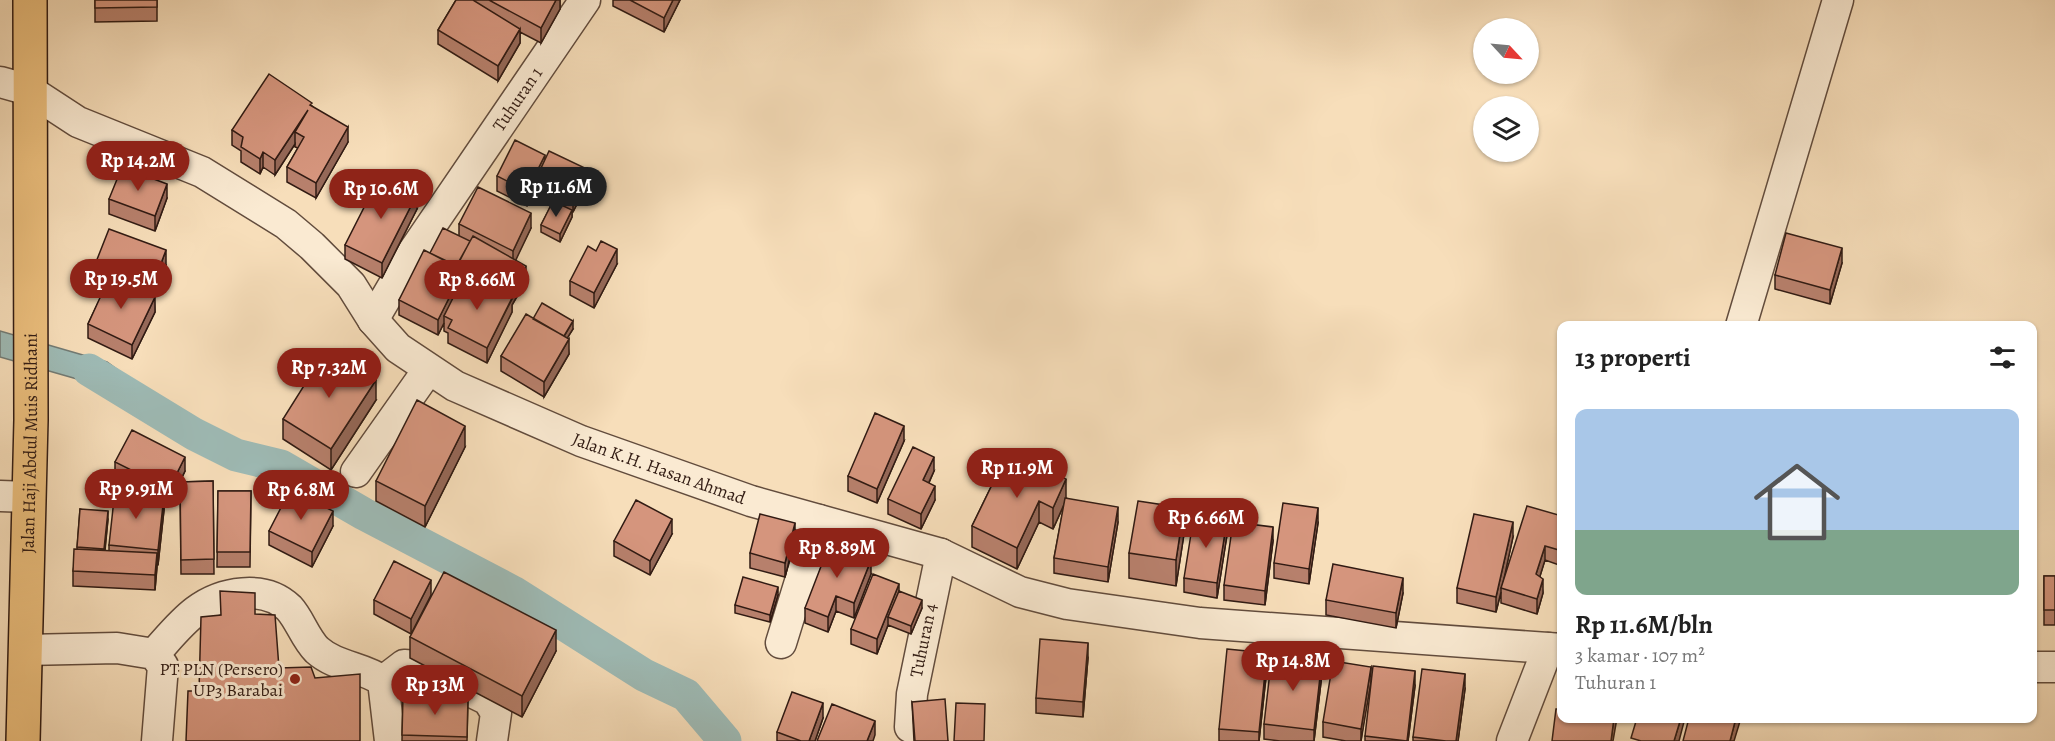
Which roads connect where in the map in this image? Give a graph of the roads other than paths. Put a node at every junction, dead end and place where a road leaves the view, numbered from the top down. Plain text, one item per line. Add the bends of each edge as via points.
1 (30, 0) edge
2 (585, 0) edge
3 (1838, 0) edge
4 (15, 86) edge
5 (373, 320) junction
6 (1742, 321) edge
7 (428, 370) junction
8 (356, 472) dead end
9 (15, 497) edge
10 (819, 520) junction
11 (941, 554) junction
12 (781, 644) dead end
13 (1555, 649) edge
14 (25, 650) junction
15 (154, 654) junction
16 (2055, 666) edge
17 (2037, 667) edge
18 (383, 681) junction
19 (910, 727) edge
20 (23, 741) edge
21 (157, 741) edge
22 (390, 741) edge
23 (492, 741) edge
24 (1512, 741) edge

1 - 4 main road, Jalan Haji Abdul Muis Ridhani
2 - 5 street, Tuhuran 1 via 413,252
3 - 6 street
4 - 5 street, Jalan K.H. Hasan Ahmad via 78,122 202,172 286,224 351,285
4 - 9 main road, Jalan Haji Abdul Muis Ridhani via 32,291 31,420
5 - 7 street, Jalan K.H. Hasan Ahmad via 398,348
7 - 8 street
7 - 10 street, Jalan K.H. Hasan Ahmad via 455,386 581,441 751,501
9 - 14 main road, Jalan Haji Abdul Muis Ridhani
10 - 11 street, Jalan K.H. Hasan Ahmad
10 - 12 street
11 - 13 street, Jalan K.H. Hasan Ahmad via 1020,592 1067,604 1200,623
11 - 19 street, Tuhuran 4 via 912,694
13 - 24 street
14 - 15 street via 117,648
14 - 20 main road, Jalan Haji Abdul Muis Ridhani
15 - 18 street via 196,611 226,595 263,592 288,608 317,650
15 - 21 street via 163,666
16 - 17 street
18 - 22 street
18 - 23 street via 404,665 418,666 488,700 496,713

